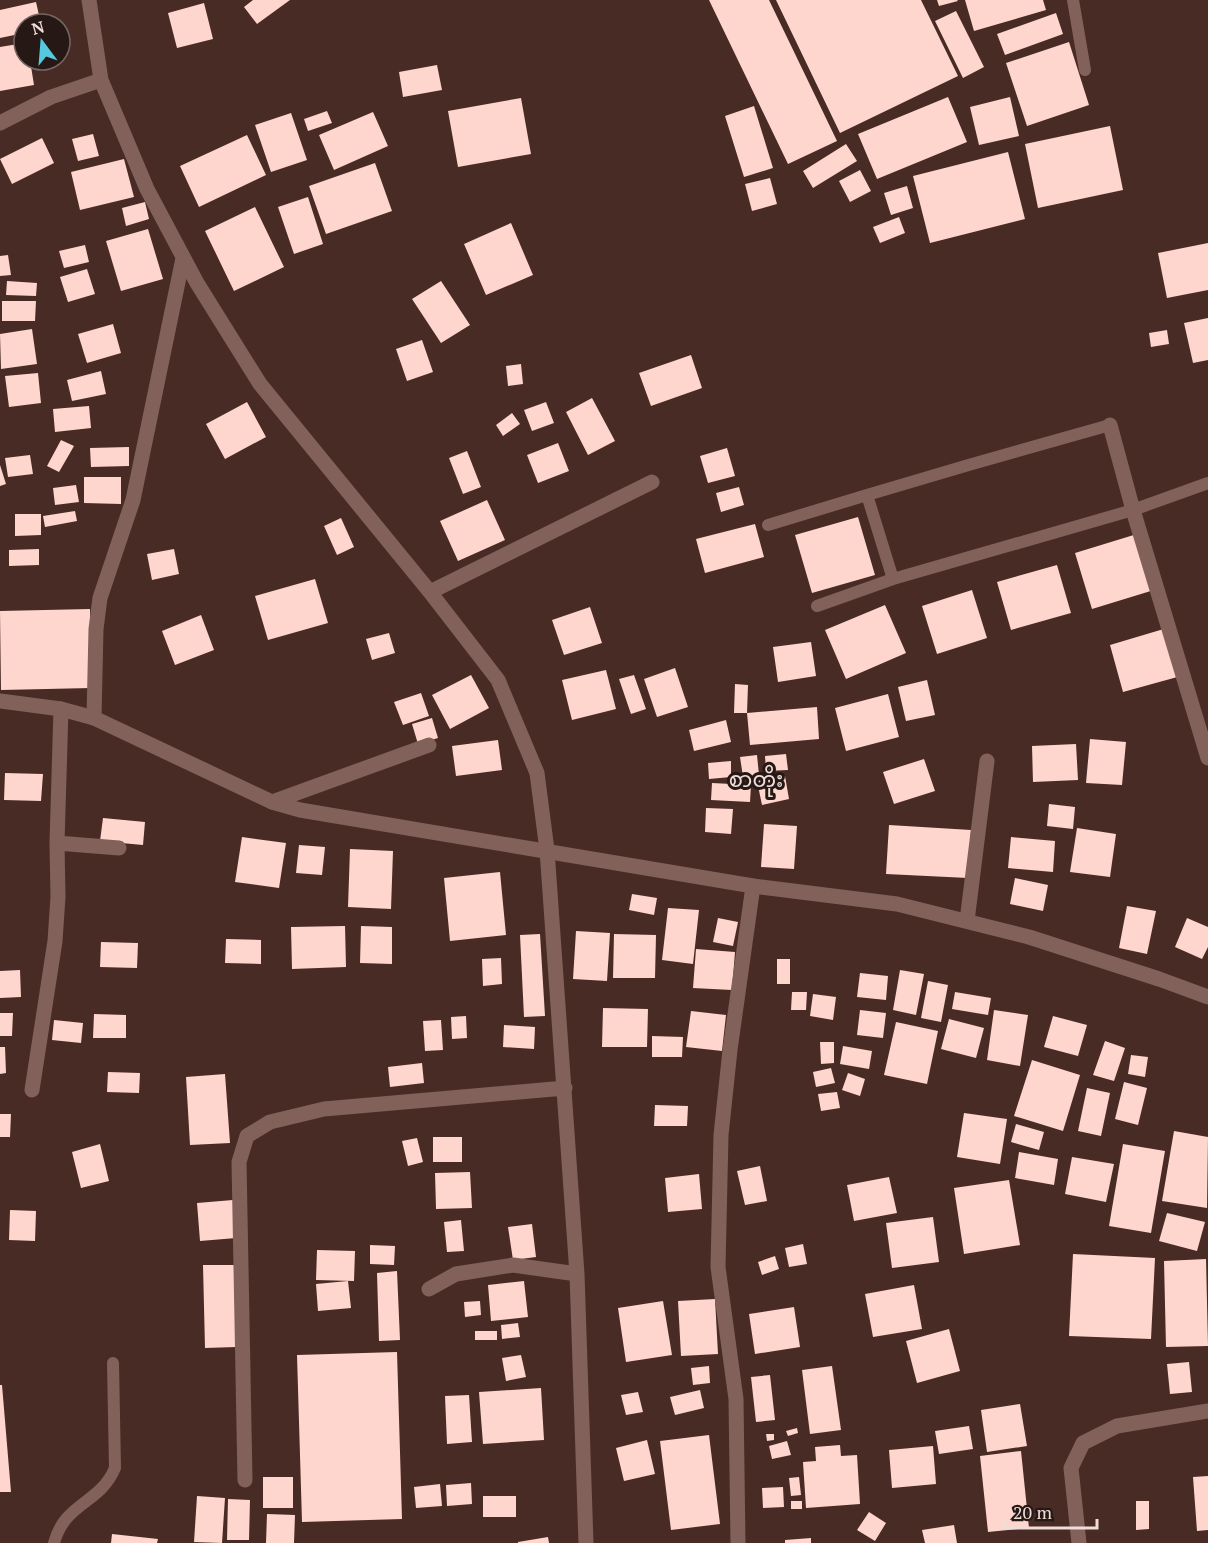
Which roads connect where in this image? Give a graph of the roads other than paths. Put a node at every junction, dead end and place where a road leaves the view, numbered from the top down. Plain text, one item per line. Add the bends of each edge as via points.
1 (89, 0) edge
2 (1073, 0) edge
3 (1085, 70) dead end
4 (101, 80) junction
5 (0, 123) edge
6 (183, 258) junction
7 (1110, 426) joint
8 (652, 482) dead end
9 (1208, 483) edge
10 (867, 495) junction
11 (1133, 510) junction
12 (768, 525) dead end
13 (893, 579) junction
14 (430, 592) junction
15 (817, 606) dead end
16 (0, 701) edge
17 (61, 709) junction
18 (94, 718) junction
19 (429, 745) dead end
20 (1208, 758) edge
21 (987, 761) dead end
22 (272, 802) junction
23 (57, 843) junction
24 (119, 849) dead end
25 (547, 850) junction
26 (753, 886) junction
27 (967, 921) junction
28 (1208, 997) edge
29 (565, 1088) junction
30 (32, 1090) dead end
31 (577, 1274) junction
32 (429, 1289) dead end
33 (113, 1363) dead end
34 (1208, 1412) edge
35 (245, 1480) dead end
36 (54, 1543) edge
37 (586, 1543) edge
38 (738, 1543) edge
39 (1079, 1543) edge

1 - 4 street
2 - 3 lane
4 - 5 street via 51,97
4 - 6 street via 147,189
6 - 14 street via 260,384
6 - 18 street via 133,500 100,598
7 - 10 lane
7 - 11 street
8 - 14 street
9 - 11 lane
10 - 12 lane
10 - 13 lane
11 - 13 lane
11 - 20 street
13 - 15 lane
14 - 25 street via 498,680 537,773
16 - 17 street
17 - 18 street
17 - 23 street
18 - 22 street
19 - 22 street
21 - 27 street
22 - 25 street via 300,810
23 - 24 street
23 - 30 street via 55,941
25 - 26 street
25 - 29 street
26 - 27 street via 897,904
26 - 38 street via 721,1135 718,1267 736,1399
27 - 28 street via 1029,937
29 - 31 street
29 - 35 street via 324,1109 270,1122 247,1136 239,1162
31 - 32 street via 513,1264 456,1274
31 - 37 street
33 - 36 lane via 115,1468 110,1480 67,1516
34 - 39 street via 1117,1426 1083,1443 1071,1468

